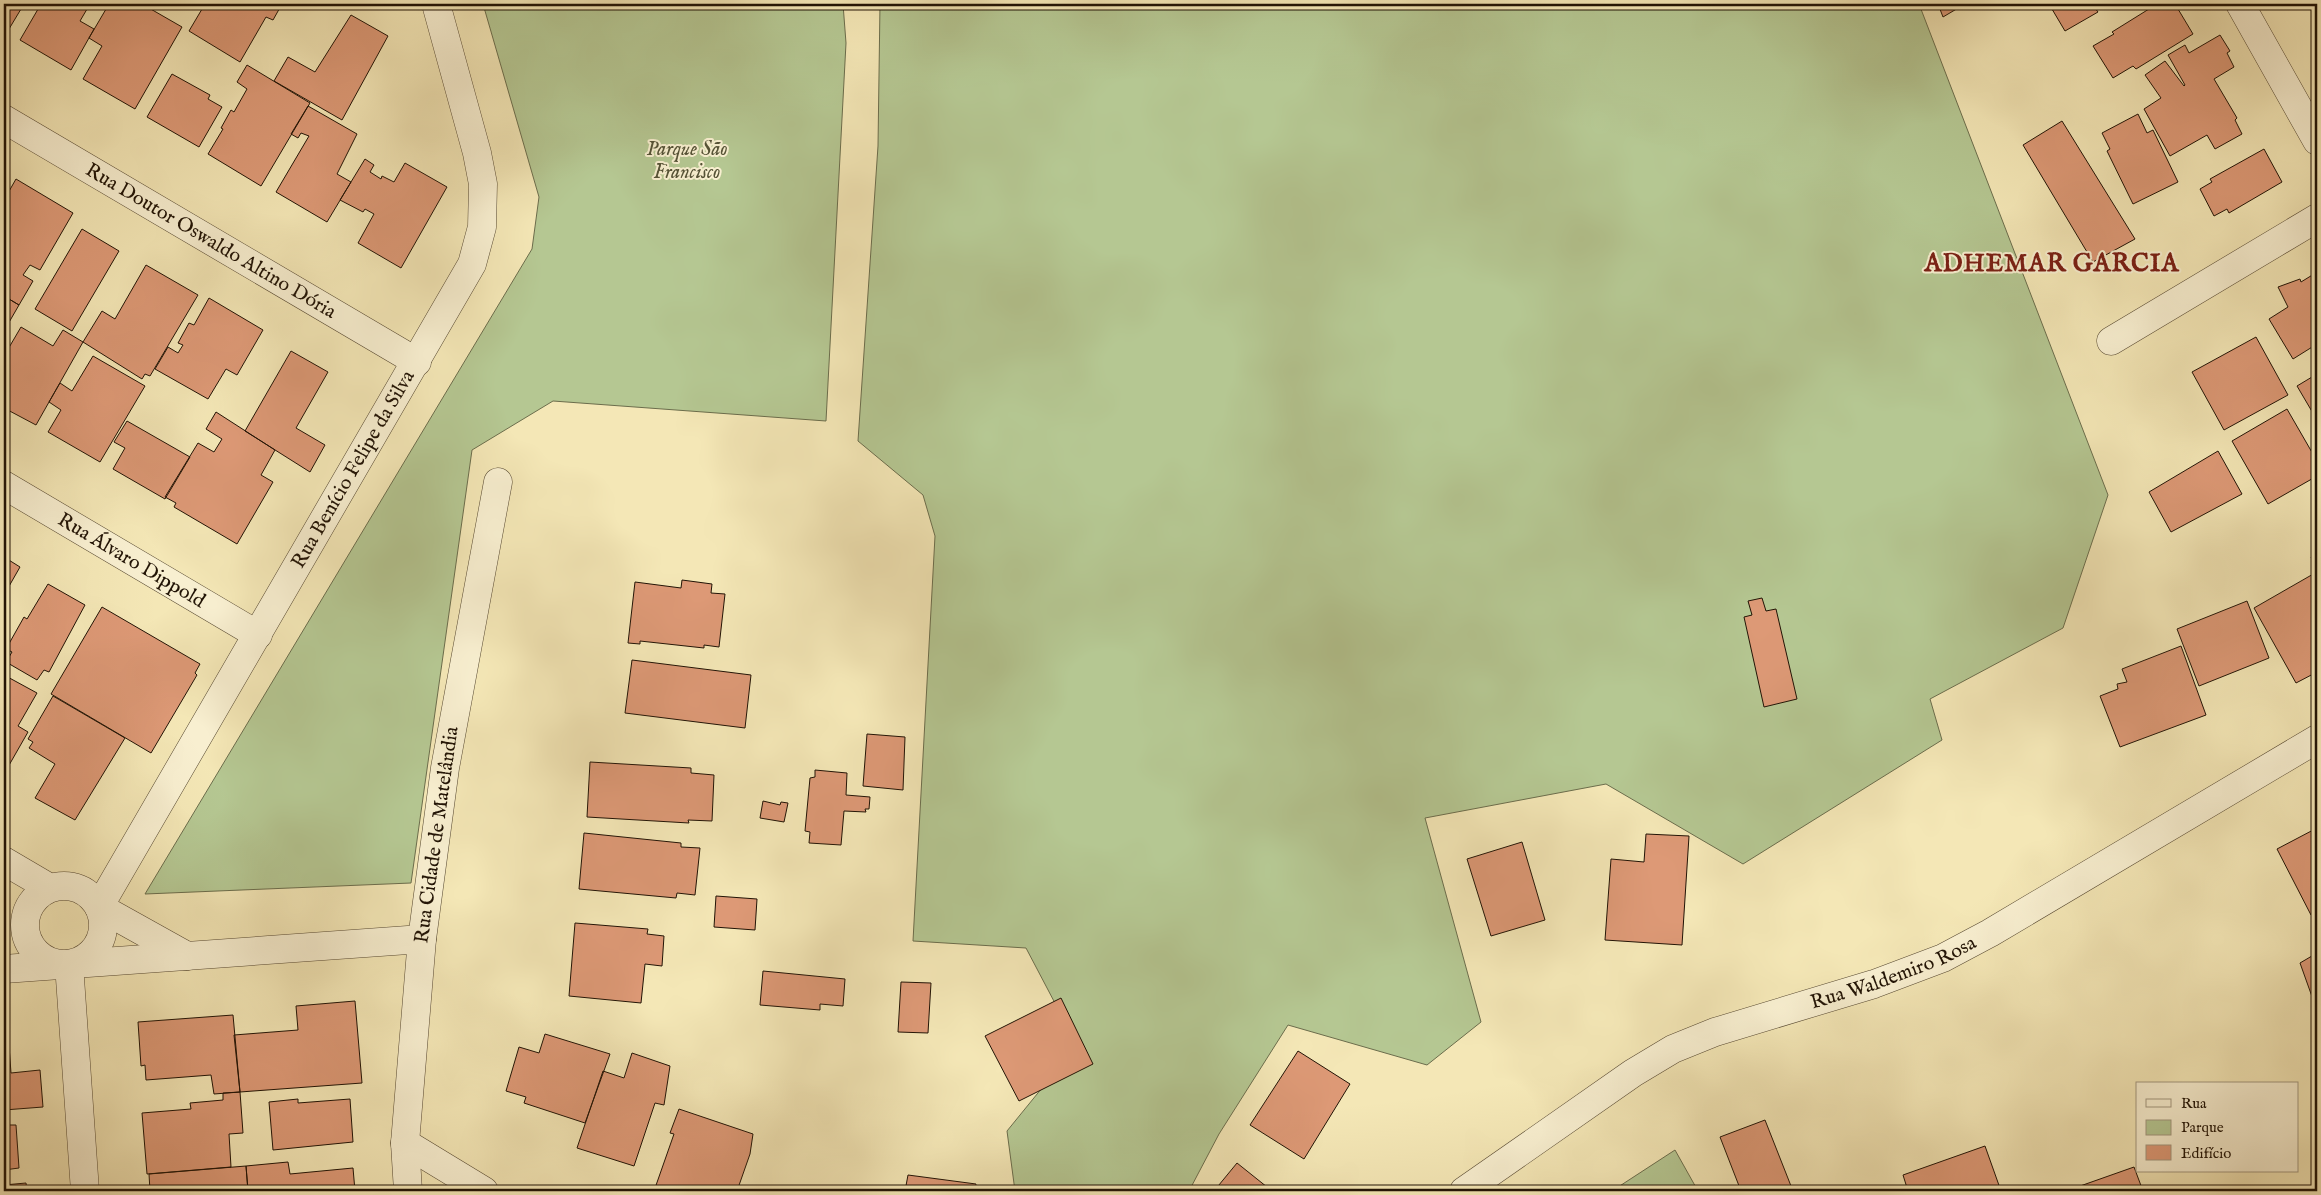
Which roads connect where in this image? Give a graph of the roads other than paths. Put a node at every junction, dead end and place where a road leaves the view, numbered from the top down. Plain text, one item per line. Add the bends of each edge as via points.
1 (436, 4) edge
2 (2240, 4) edge
3 (4, 119) edge
4 (2317, 140) edge
5 (2317, 218) edge
6 (2111, 341) dead end
7 (417, 362) junction
8 (498, 482) dead end
9 (4, 485) edge
10 (258, 635) junction
11 (2317, 739) edge
12 (4, 861) edge
13 (40, 896) junction
14 (99, 907) junction
15 (4, 921) edge
16 (422, 939) junction
17 (187, 956) junction
18 (69, 964) junction
19 (4, 969) edge
20 (405, 1142) junction
21 (84, 1191) edge
22 (408, 1191) edge
23 (484, 1191) edge
24 (1464, 1191) edge

1 - 7 street, Rua Benício Felipe da Silva via 477,153 483,184 482,227 472,264
2 - 4 street
3 - 7 street, Rua Doutor Oswaldo Altino Dória
5 - 6 street
7 - 10 street, Rua Benício Felipe da Silva
8 - 16 street, Rua Cidade de Matelândia via 445,768
9 - 10 street, Rua Álvaro Dippold
10 - 14 street, Rua Benício Felipe da Silva
11 - 24 street, Rua Waldemiro Rosa via 1943,958 1874,984 1715,1032 1673,1049 1633,1073
12 - 13 street
13 - 14 street via 72,886 83,890
13 - 15 street
13 - 18 street via 24,928 28,940 44,959 56,964
14 - 17 street
14 - 18 street via 104,928 99,943 89,956
16 - 17 street
16 - 20 street, Rua Cidade de Matelândia
17 - 18 street
18 - 19 street
18 - 21 street
20 - 22 street, Rua Cidade de Matelândia
20 - 23 street

